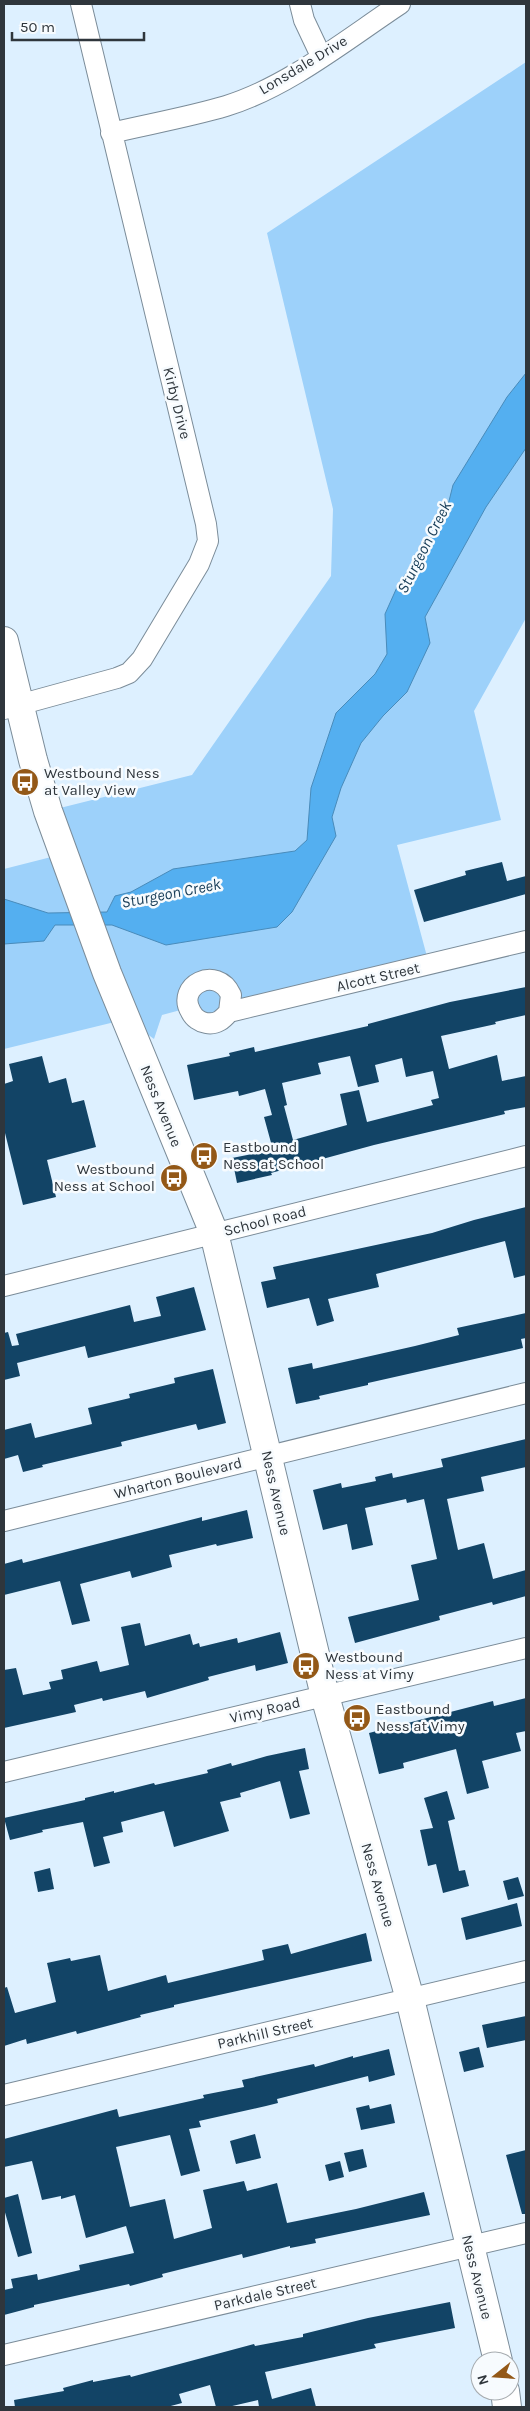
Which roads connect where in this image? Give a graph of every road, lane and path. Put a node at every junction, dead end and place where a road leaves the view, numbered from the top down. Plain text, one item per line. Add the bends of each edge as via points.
1 (81, 4) edge
2 (300, 4) edge
3 (400, 4) edge
4 (321, 56) junction
5 (111, 133) junction
6 (4, 641) edge
7 (12, 707) edge
8 (526, 941) edge
9 (229, 1012) dead end
10 (526, 1156) edge
11 (214, 1233) junction
12 (4, 1286) edge
13 (526, 1393) edge
14 (268, 1456) junction
15 (4, 1520) edge
16 (526, 1648) edge
17 (325, 1696) junction
18 (4, 1772) edge
19 (526, 1971) edge
20 (410, 1999) junction
21 (4, 2095) edge
22 (526, 2233) edge
23 (468, 2246) junction
24 (495, 2351) edge
25 (4, 2356) edge

1 - 5 street, Kirby Drive
2 - 4 street
3 - 4 street, Lonsdale Drive
4 - 5 street, Lonsdale Drive via 290,76 227,106
5 - 7 street, Kirby Drive via 208,541 199,564 136,667 117,678
6 - 7 street, Ness Avenue
7 - 11 street, Ness Avenue via 107,973
8 - 9 street, Alcott Street
10 - 11 street, School Road
11 - 12 street, School Road
11 - 14 street, Ness Avenue
13 - 14 street, Wharton Boulevard
14 - 15 street, Wharton Boulevard
14 - 17 street, Ness Avenue
16 - 17 street, Vimy Road
17 - 18 street, Vimy Road
17 - 20 street, Ness Avenue
19 - 20 street, Parkhill Street
20 - 21 street, Parkhill Street
20 - 23 street, Ness Avenue
22 - 23 street, Parkdale Street
23 - 24 street, Ness Avenue
23 - 25 street, Parkdale Street

